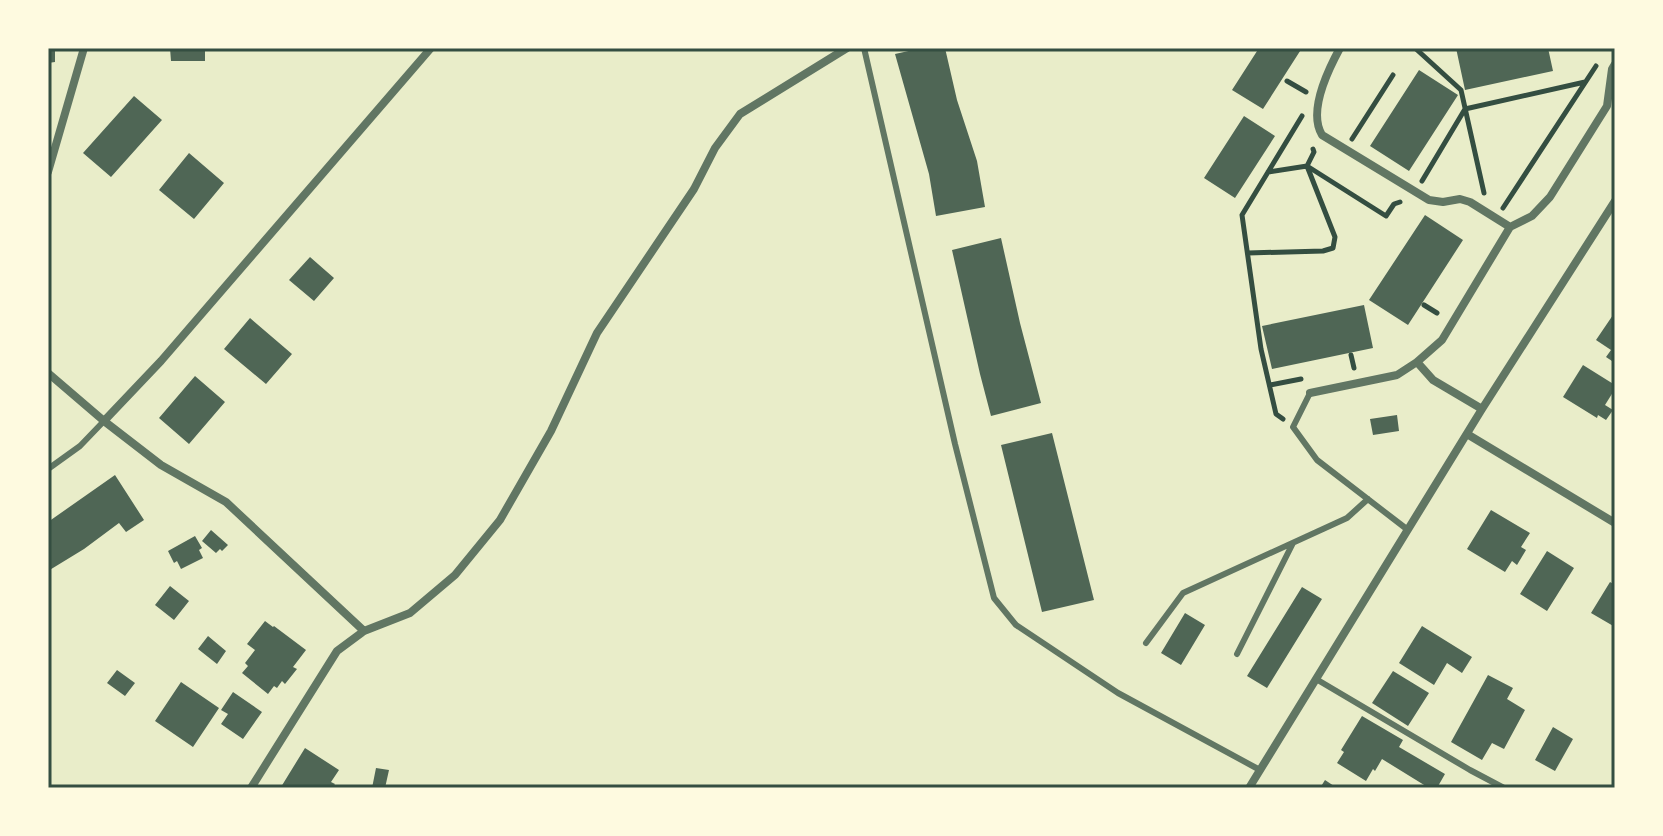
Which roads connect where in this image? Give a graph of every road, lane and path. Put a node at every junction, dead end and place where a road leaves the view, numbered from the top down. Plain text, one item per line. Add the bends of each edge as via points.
1 (84, 48) edge
2 (431, 48) edge
3 (847, 48) edge
4 (864, 48) edge
5 (1340, 48) edge
6 (1415, 48) edge
7 (1600, 59) dead end
8 (1615, 64) edge
9 (1393, 75) dead end
10 (1287, 81) dead end
11 (1586, 82) junction
12 (1305, 103) dead end
13 (1465, 109) junction
14 (1305, 123) dead end
15 (1312, 137) dead end
16 (1345, 150) junction
17 (1307, 166) junction
18 (48, 172) edge
19 (1268, 172) junction
20 (1415, 192) junction
21 (1485, 197) dead end
22 (1615, 201) edge
23 (1496, 218) junction
24 (1510, 227) junction
25 (1248, 253) junction
26 (1445, 301) dead end
27 (1424, 305) dead end
28 (1437, 313) junction
29 (1433, 321) dead end
30 (1351, 355) dead end
31 (1417, 362) junction
32 (1366, 365) dead end
33 (1354, 368) junction
34 (1340, 371) dead end
35 (48, 373) edge
36 (1312, 377) dead end
37 (1270, 385) junction
38 (1310, 393) joint
39 (1482, 409) junction
40 (104, 421) junction
41 (1293, 427) junction
42 (1467, 434) junction
43 (48, 469) edge
44 (1368, 499) junction
45 (1615, 523) edge
46 (1408, 530) junction
47 (1293, 543) junction
48 (364, 631) junction
49 (1146, 643) dead end
50 (1237, 654) dead end
51 (1316, 679) junction
52 (1260, 770) junction
53 (251, 788) edge
54 (1249, 788) edge
55 (1504, 788) edge

1 - 18 street
2 - 40 street
3 - 48 street via 740,114 597,333 551,431 500,520 455,575 410,613
4 - 52 lane via 994,598 1016,625 1118,693
5 - 16 street via 1319,99 1317,128
6 - 13 path via 1461,90
7 - 11 path
8 - 24 street via 1607,106 1550,197 1532,216
9 - 16 path
10 - 12 path via 1307,92
11 - 13 path
11 - 23 path
13 - 20 path
13 - 21 path
14 - 19 path via 1303,114
15 - 17 path via 1314,152
16 - 20 street
17 - 19 path
17 - 20 path via 1386,216 1394,204 1409,202
17 - 25 path via 1335,237 1333,248
19 - 25 path via 1242,215
20 - 23 street via 1429,200 1470,202
22 - 39 street
23 - 24 street
24 - 31 street via 1442,340
25 - 37 path
26 - 28 path
27 - 28 path
28 - 29 path
30 - 33 path
31 - 38 street via 1397,375
31 - 39 street via 1433,380
32 - 33 path
33 - 34 path
35 - 40 street
36 - 37 path
37 - 41 path via 1276,414
38 - 41 lane
39 - 42 street
40 - 43 lane
40 - 48 street via 161,465 226,502
41 - 44 lane via 1317,460
42 - 45 street
42 - 46 street
44 - 46 lane
44 - 47 lane via 1347,518
46 - 51 street
47 - 49 lane via 1183,593
47 - 50 lane
48 - 53 street via 337,651
51 - 52 street
51 - 55 lane
52 - 54 street

